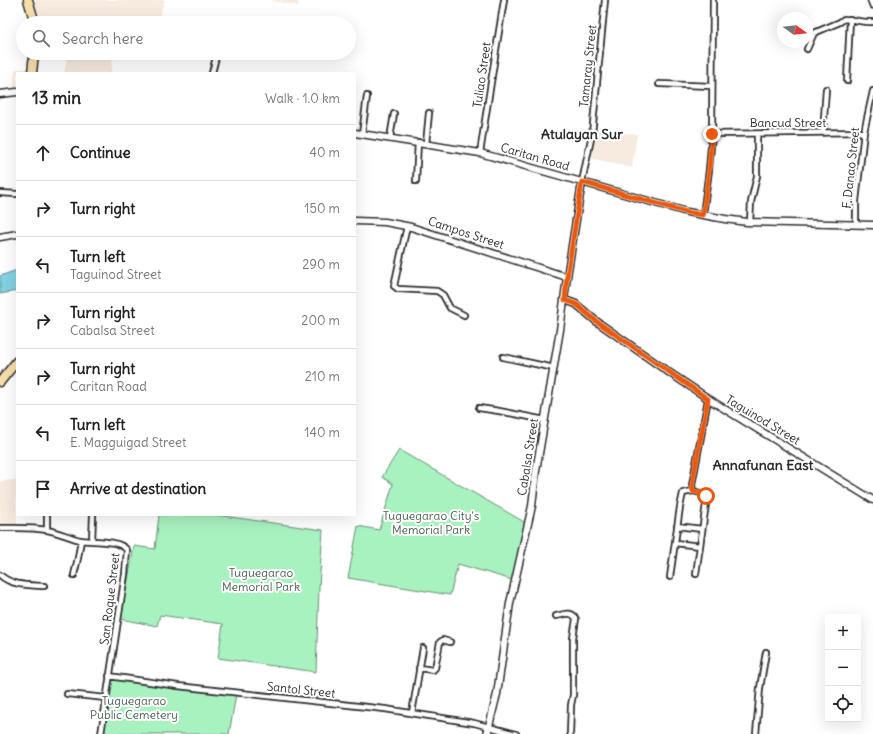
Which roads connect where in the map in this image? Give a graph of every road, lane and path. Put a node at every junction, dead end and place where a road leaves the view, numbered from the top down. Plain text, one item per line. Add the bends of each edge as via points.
1 (28, 0) edge
2 (504, 0) edge
3 (605, 0) edge
4 (713, 0) edge
5 (870, 0) edge
6 (873, 5) edge
7 (33, 16) edge
8 (850, 19) junction
9 (873, 22) edge
10 (807, 49) dead end
11 (33, 60) edge
12 (215, 60) edge
13 (32, 72) edge
14 (212, 72) edge
15 (847, 81) dead end
16 (659, 84) dead end
17 (712, 86) junction
18 (826, 89) dead end
19 (873, 91) edge
20 (16, 92) edge
21 (0, 94) edge
22 (367, 96) dead end
23 (429, 113) dead end
24 (394, 114) dead end
25 (356, 132) edge
26 (864, 132) junction
27 (823, 133) junction
28 (362, 134) junction
29 (712, 134) junction
30 (756, 134) junction
31 (390, 138) junction
32 (418, 142) junction
33 (426, 144) junction
34 (480, 153) junction
35 (416, 181) dead end
36 (582, 182) junction
37 (0, 193) edge
38 (16, 194) edge
39 (703, 215) junction
40 (356, 221) edge
41 (750, 222) junction
42 (856, 224) junction
43 (873, 225) edge
44 (406, 226) junction
45 (16, 234) edge
46 (0, 236) edge
47 (567, 277) junction
48 (565, 300) junction
49 (464, 315) dead end
50 (503, 357) dead end
51 (16, 362) edge
52 (554, 368) junction
53 (0, 382) edge
54 (708, 399) junction
55 (479, 408) dead end
56 (545, 420) junction
57 (693, 491) junction
58 (873, 500) edge
59 (47, 516) edge
60 (93, 516) edge
61 (677, 526) junction
62 (0, 528) edge
63 (702, 529) junction
64 (47, 530) junction
65 (81, 540) junction
66 (92, 541) junction
67 (675, 543) junction
68 (700, 546) junction
69 (696, 574) dead end
70 (0, 575) edge
71 (74, 575) dead end
72 (670, 577) dead end
73 (44, 586) dead end
74 (556, 616) dead end
75 (450, 642) dead end
76 (422, 648) dead end
77 (766, 652) dead end
78 (419, 668) junction
79 (109, 676) junction
80 (67, 694) dead end
81 (106, 698) junction
82 (412, 713) junction
83 (489, 727) junction
84 (101, 734) edge
85 (487, 734) edge
86 (516, 734) edge
87 (570, 734) edge
88 (756, 734) edge

1 - 7 highway
2 - 34 street, Tuliao Street
3 - 36 street, Tamaray Street via 591,139
4 - 17 street
5 - 6 street
8 - 9 street via 865,23
8 - 10 street via 844,19 814,33
8 - 15 street
11 - 13 highway
12 - 14 street
16 - 17 street
17 - 29 street
18 - 27 street
19 - 26 street, F. Danao Street
20 - 21 street
22 - 28 street
23 - 33 street
24 - 31 street
25 - 28 street, Caritan Road
26 - 27 street, Bancud Street
26 - 42 street, F. Danao Street
27 - 30 street, Bancud Street
28 - 31 street, Caritan Road
29 - 30 street, Bancud Street
29 - 39 street
30 - 41 street via 757,176 751,202
31 - 32 street, Caritan Road
32 - 33 street, Caritan Road
32 - 35 street
33 - 34 street, Caritan Road
34 - 36 street, Caritan Road
36 - 39 street, Caritan Road
36 - 47 street, Cabalsa Street
37 - 38 street
39 - 41 street, Caritan Road
40 - 44 street, Campos Street
41 - 42 street, Caritan Road
42 - 43 street, Caritan Road
44 - 47 street, Campos Street
44 - 49 street via 394,286 398,289 437,291 450,308
45 - 46 street
47 - 48 street, Cabalsa Street
48 - 52 street, Cabalsa Street
48 - 54 street, Taguinod Street via 576,304 596,321
50 - 52 street
51 - 53 highway
52 - 56 street, Cabalsa Street
54 - 57 street
54 - 58 street, Taguinod Street
55 - 56 street
56 - 83 street, Cabalsa Street via 532,506 510,603 497,694
57 - 61 street via 684,493
57 - 63 street via 706,496
59 - 64 street
60 - 66 street
61 - 63 street
61 - 67 street
62 - 64 street, San Roque Street
63 - 68 street
64 - 65 street, San Roque Street
65 - 66 street, San Roque Street
65 - 71 street
66 - 79 street, San Roque Street via 115,543 127,550 126,574
67 - 68 street
67 - 72 street
68 - 69 street
70 - 73 street via 17,583
74 - 87 street via 573,614 576,618
75 - 78 street via 440,642 433,670
76 - 78 street
77 - 88 street
78 - 82 street
79 - 81 street, San Roque Street
79 - 82 street, Santol Street
80 - 81 street
81 - 84 street, San Roque Street
82 - 83 street, Santol Street
83 - 85 street, Cabalsa Street
83 - 86 street, Santol Street

